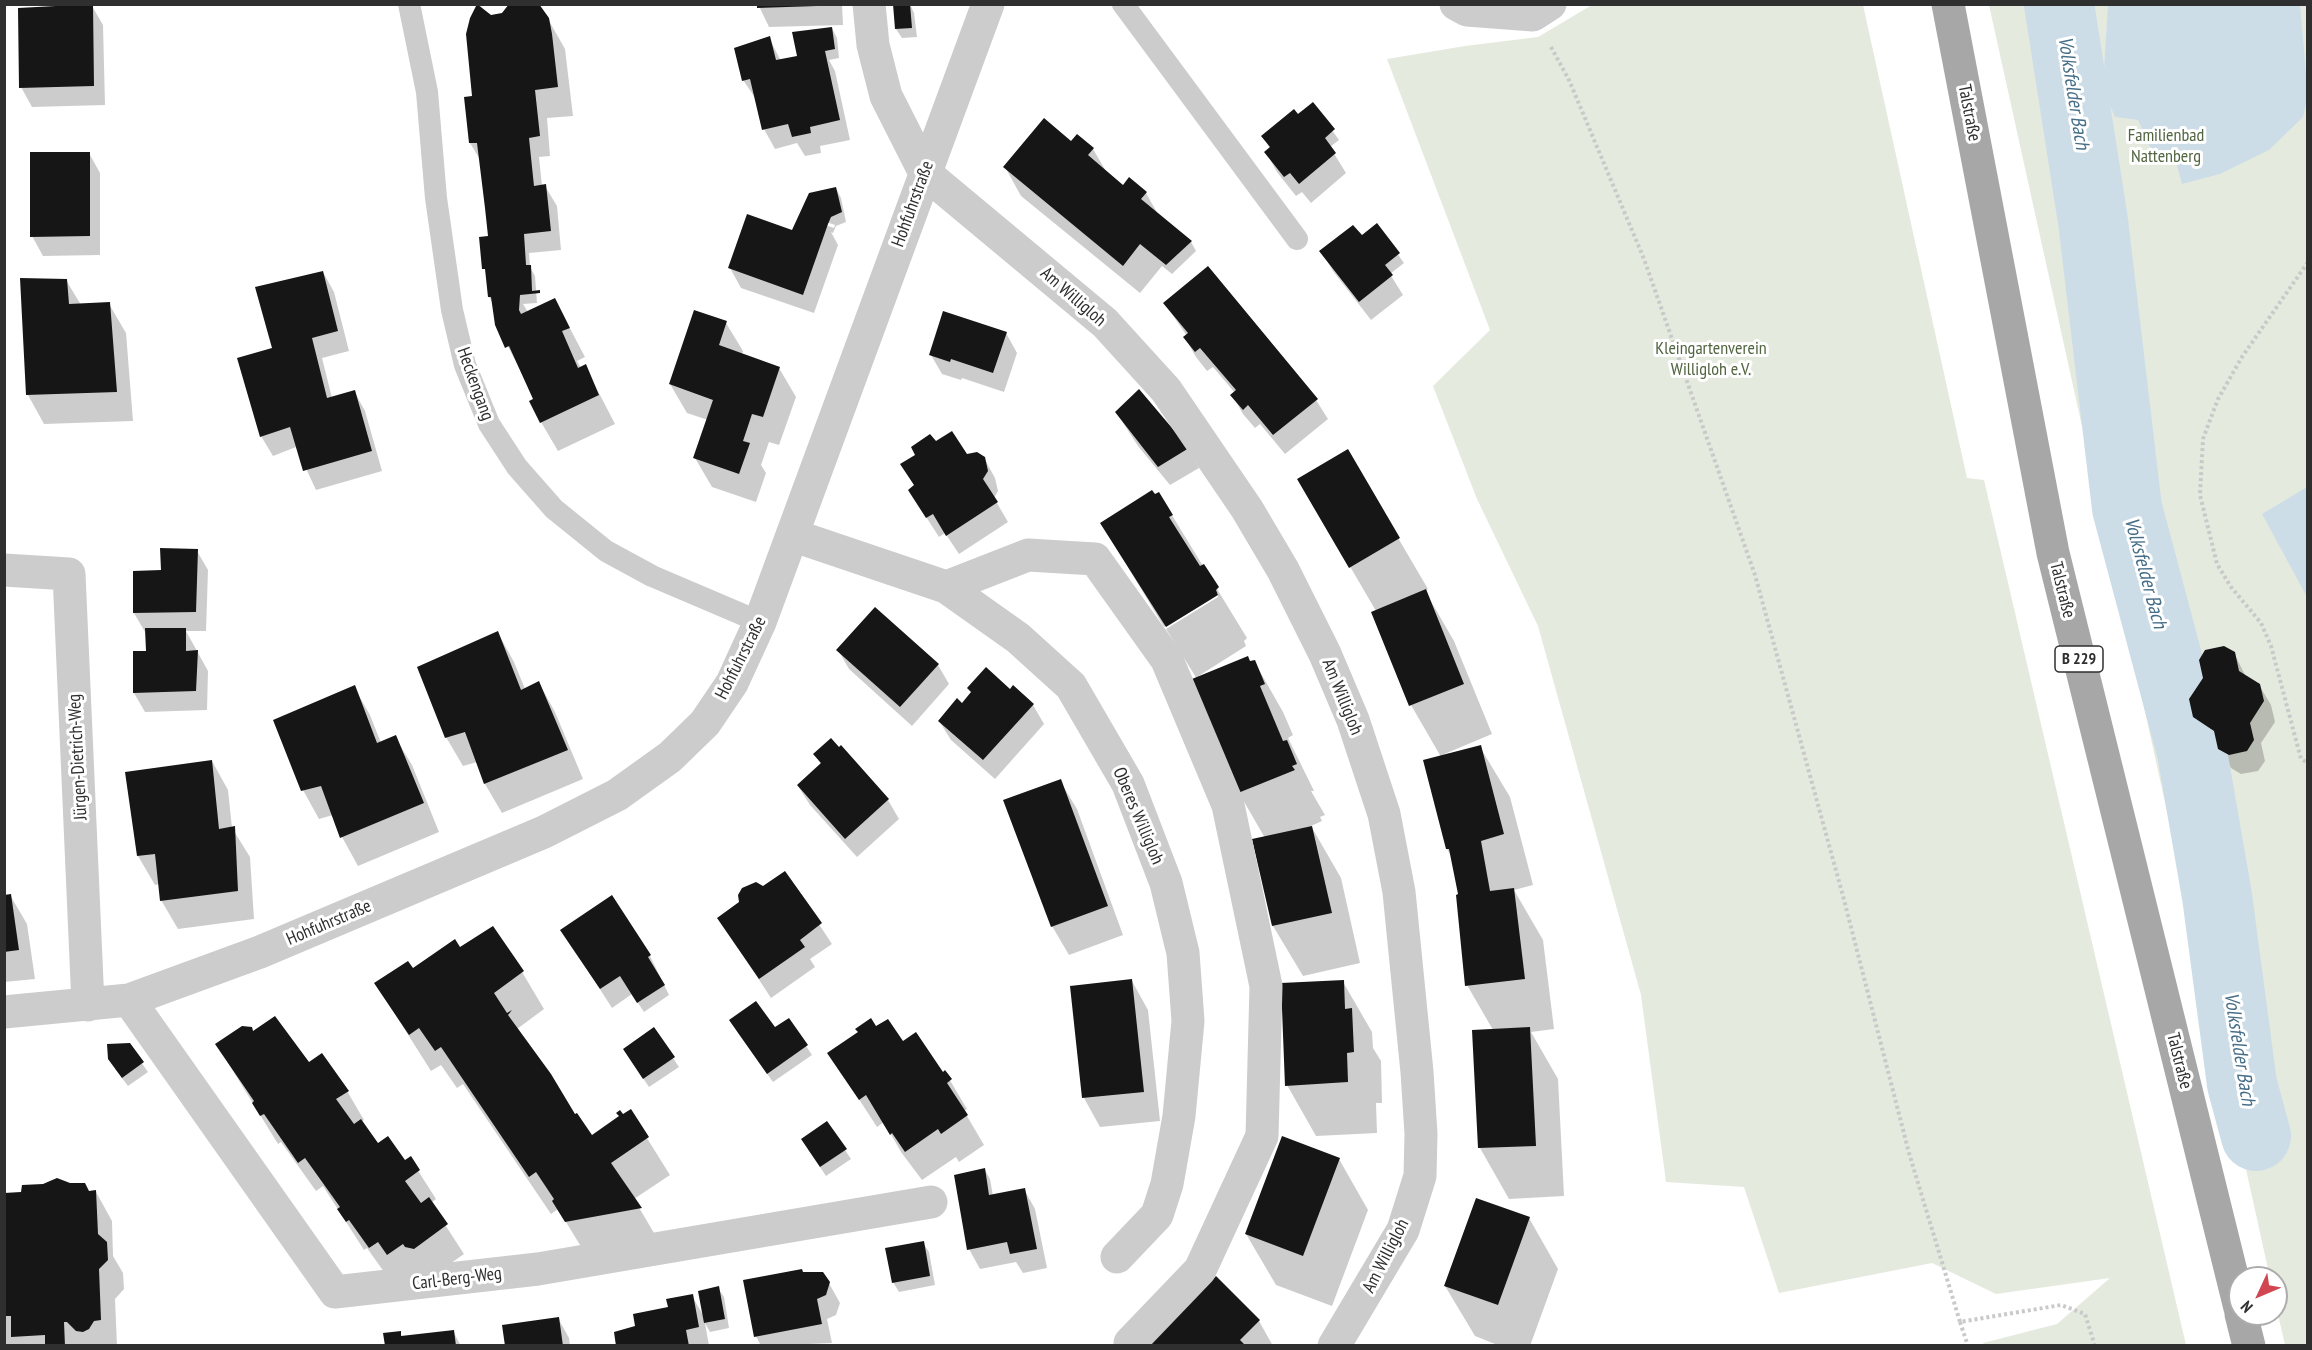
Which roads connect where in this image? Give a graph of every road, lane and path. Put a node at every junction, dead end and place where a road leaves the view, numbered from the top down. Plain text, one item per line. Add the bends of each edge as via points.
1 (409, 4) edge
2 (869, 4) edge
3 (988, 4) edge
4 (1123, 4) edge
5 (1456, 4) edge
6 (1948, 4) edge
7 (1541, 10) edge
8 (925, 173) junction
9 (1297, 239) dead end
10 (2307, 262) edge
11 (792, 536) junction
12 (4, 570) edge
13 (945, 587) junction
14 (760, 622) junction
15 (2307, 762) edge
16 (129, 1000) junction
17 (88, 1005) junction
18 (4, 1012) edge
19 (931, 1202) dead end
20 (1117, 1257) dead end
21 (2230, 1266) edge
22 (1960, 1322) junction
23 (2244, 1326) edge
24 (1131, 1343) dead end
25 (1334, 1346) edge
26 (1968, 1346) edge
27 (2095, 1346) edge
28 (2249, 1346) edge

1 - 14 lane, Heckengang via 427,92 436,198 452,310 465,365 489,424 517,467 554,509 606,551 652,576
2 - 8 street via 873,45 886,96
3 - 8 street, Hohfuhrstraße
4 - 9 lane
5 - 7 street via 1467,10
6 - 21 main road, Talstraße / B 229 via 2053,553
7 - 22 path via 1644,259 1755,575 1909,1154
8 - 11 street, Hohfuhrstraße
8 - 25 street, Am Willigloh via 1105,323 1166,390 1247,509 1283,570 1353,720 1384,814 1399,892 1417,1083 1420,1176 1403,1230
10 - 15 path via 2218,399 2203,439 2200,495 2217,564 2261,623 2271,646 2301,759
11 - 13 street, Oberes Willigloh
11 - 14 street, Hohfuhrstraße
12 - 17 street, Jürgen-Dietrich-Weg via 69,574
13 - 20 street, Oberes Willigloh via 1018,638 1071,686 1128,784 1166,883 1183,953 1188,1021 1179,1116 1167,1184 1157,1215
13 - 24 street via 1028,555 1095,559 1167,660 1228,805 1266,986 1262,1136 1200,1270
14 - 16 street, Hohfuhrstraße via 732,683 705,723 670,757 617,795 544,832 271,947
16 - 17 street, Hohfuhrstraße
16 - 19 street, Carl-Berg-Weg via 335,1292 538,1269
17 - 18 street, Hohfuhrstraße
22 - 26 path
22 - 27 path via 2061,1305 2085,1314
23 - 28 main road

